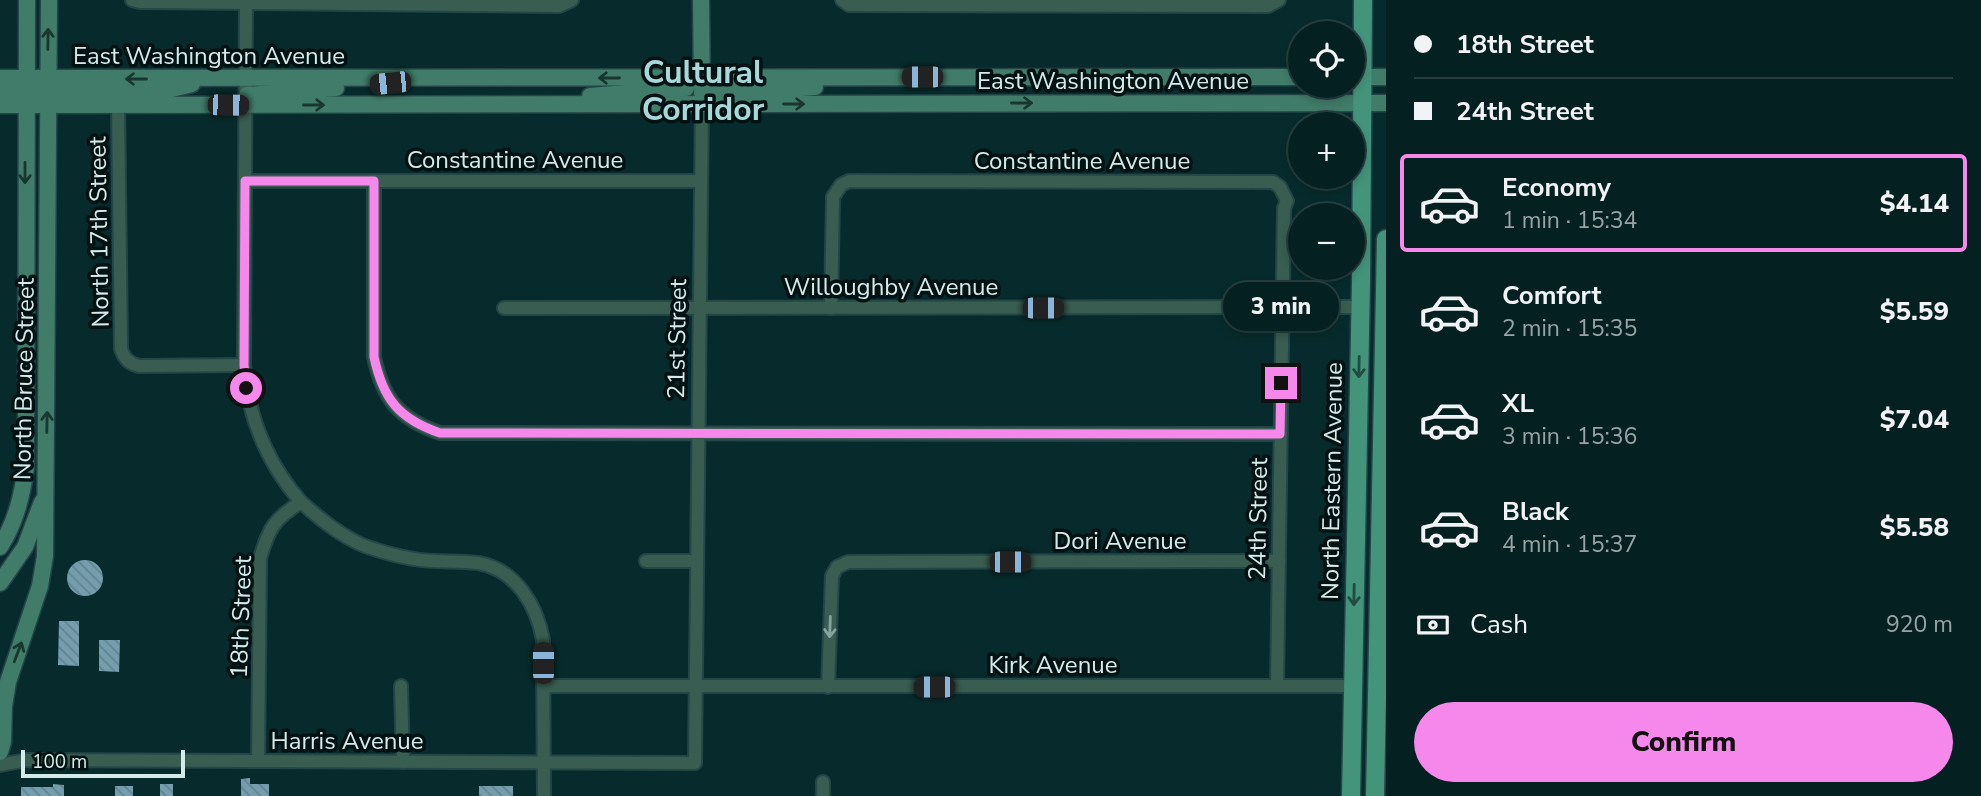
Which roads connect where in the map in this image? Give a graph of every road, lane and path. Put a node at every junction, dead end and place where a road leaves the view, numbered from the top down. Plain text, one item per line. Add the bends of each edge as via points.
1 (27, 0) edge
2 (49, 0) edge
3 (132, 0) edge
4 (572, 0) edge
5 (701, 0) edge
6 (842, 0) edge
7 (1279, 0) edge
8 (1363, 0) edge
9 (246, 2) edge
10 (1362, 21) edge
11 (1288, 77) edge
12 (1365, 77) edge
13 (1386, 77) edge
14 (0, 78) edge
15 (0, 90) edge
16 (26, 91) junction
17 (702, 91) junction
18 (48, 92) junction
19 (246, 93) junction
20 (1362, 98) edge
21 (1363, 103) junction
22 (1386, 103) edge
23 (118, 104) junction
24 (0, 105) edge
25 (245, 181) junction
26 (374, 181) junction
27 (701, 181) junction
28 (1280, 187) joint
29 (1386, 239) edge
30 (1361, 283) junction
31 (1283, 307) junction
32 (1361, 307) junction
33 (504, 308) dead end
34 (700, 308) junction
35 (831, 308) junction
36 (1385, 359) edge
37 (244, 365) junction
38 (698, 433) junction
39 (1280, 434) junction
40 (46, 490) junction
41 (301, 502) junction
42 (0, 547) edge
43 (646, 561) dead end
44 (697, 561) junction
45 (1279, 561) junction
46 (0, 583) edge
47 (1353, 650) junction
48 (401, 686) dead end
49 (543, 686) junction
50 (1277, 686) junction
51 (696, 687) junction
52 (828, 687) junction
53 (1352, 687) junction
54 (0, 752) edge
55 (1381, 760) edge
56 (258, 761) junction
57 (402, 762) junction
58 (543, 762) junction
59 (695, 763) joint
60 (0, 765) edge
61 (822, 782) dead end
62 (544, 796) edge
63 (823, 796) edge
64 (1350, 796) edge
65 (1375, 796) edge

1 - 16 main road, North Bruce Street
18 -> 2 main road, North Bruce Street
3 - 9 street
4 - 9 street via 559,6
5 - 17 main road, 21st Street
6 - 7 street via 849,5 1198,6 1268,6
8 - 10 main road, North Eastern Avenue
9 - 19 street
11 - 17 main road, East Washington Avenue via 869,77
12 - 13 main road
14 - 16 main road, East Washington Avenue
15 - 16 main road
16 - 18 main road, East Washington Avenue
16 - 18 main road, East Washington Avenue
16 - 24 main road, East Washington Avenue
16 -> 42 main road, North Bruce Street via 26,467 16,516
17 -> 19 main road, East Washington Avenue via 429,79
19 -> 17 main road, East Washington Avenue via 539,104 600,94
17 -> 21 main road, East Washington Avenue
17 - 27 street, 21st Street
19 -> 18 main road, East Washington Avenue via 204,79
18 - 23 main road, East Washington Avenue
40 -> 18 main road, North Bruce Street
19 - 23 main road, East Washington Avenue
19 - 25 street
20 - 21 main road, North Eastern Avenue
21 - 22 main road, East Washington Avenue
21 - 30 main road, North Eastern Avenue
23 - 37 street, North 17th Street via 124,358 139,366
25 - 26 street, Constantine Avenue
25 - 37 street
26 - 27 street, Constantine Avenue
26 - 38 street via 374,357 380,382 400,412 440,433
27 - 34 street, 21st Street
28 - 31 street, 24th Street via 1287,201
28 - 35 street, Constantine Avenue via 1273,182 849,181 833,197
29 - 36 main road, North Eastern Avenue
30 - 32 main road, North Eastern Avenue
30 - 36 main road via 1370,303 1370,341
31 - 32 street, Willoughby Avenue
31 - 35 street, Willoughby Avenue
31 - 39 street, 24th Street
32 -> 47 main road, North Eastern Avenue
33 - 34 street, Willoughby Avenue
34 - 35 street, Willoughby Avenue
34 - 38 street, 21st Street
36 - 55 main road, North Eastern Avenue
37 - 41 street via 256,426 271,461
38 - 39 street
38 - 44 street, 21st Street
39 - 45 street, 24th Street
40 - 46 main road via 24,547
54 -> 40 main road, North Bruce Street via 8,682 40,586
41 - 49 street via 374,550 415,559 481,563 505,573 524,591 539,620
41 - 56 street, 18th Street via 280,516 260,558
43 - 44 street
44 - 51 street, 21st Street
45 - 50 street, 24th Street
45 -> 52 street, Dori Avenue via 848,562 832,576
47 - 53 main road, North Eastern Avenue
47 - 55 main road via 1366,669 1365,744
48 - 57 street
49 - 51 street, Kirk Avenue
49 - 58 street
50 - 52 street, Kirk Avenue
50 - 53 street, Kirk Avenue
51 - 52 street, Kirk Avenue
51 - 59 street, 21st Street
53 - 64 main road, North Eastern Avenue
55 - 65 main road, North Eastern Avenue
56 - 57 street, Harris Avenue
56 - 60 street, Harris Avenue via 27,760
57 - 58 street, Harris Avenue
58 - 59 street, Harris Avenue
58 - 62 street
61 - 63 street

